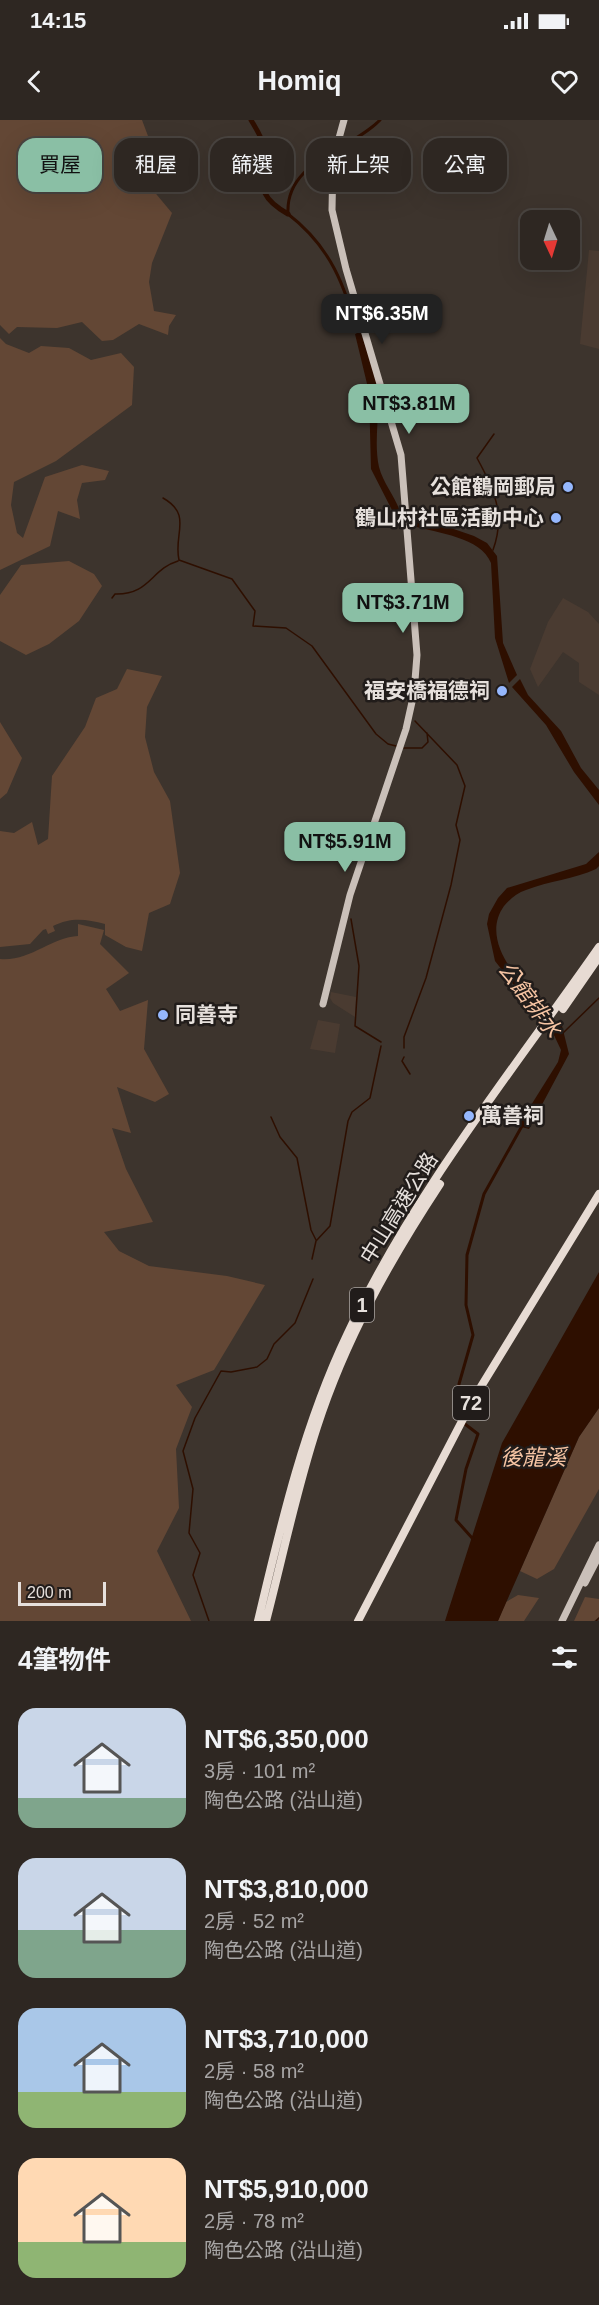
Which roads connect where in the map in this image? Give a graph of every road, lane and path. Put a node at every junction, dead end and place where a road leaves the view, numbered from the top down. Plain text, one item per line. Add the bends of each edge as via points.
1 (344, 120) edge
2 (599, 947) edge
3 (599, 957) edge
4 (323, 1004) dead end
5 (556, 1013) junction
6 (546, 1028) junction
7 (599, 1194) edge
8 (599, 1203) edge
9 (599, 1545) edge
10 (599, 1556) edge
11 (258, 1621) edge
12 (266, 1621) edge
13 (358, 1621) edge
14 (363, 1621) edge
15 (562, 1621) edge
16 (567, 1621) edge

1 - 4 main road via 334,153 334,223 401,455 417,654 414,693 401,746 350,895
2 - 5 highway, 中山高速公路 / 1
3 - 5 highway, 中山高速公路 / 1
5 - 6 highway, 中山高速公路 / 1
6 - 11 highway, 中山高速公路 / 1 via 420,1203 346,1336 298,1467
6 - 12 highway, 中山高速公路 / 1 via 395,1253 352,1339 318,1425
7 - 13 highway, 72 via 474,1398
8 - 14 highway, 72 via 477,1401
9 - 15 main road
10 - 16 main road

